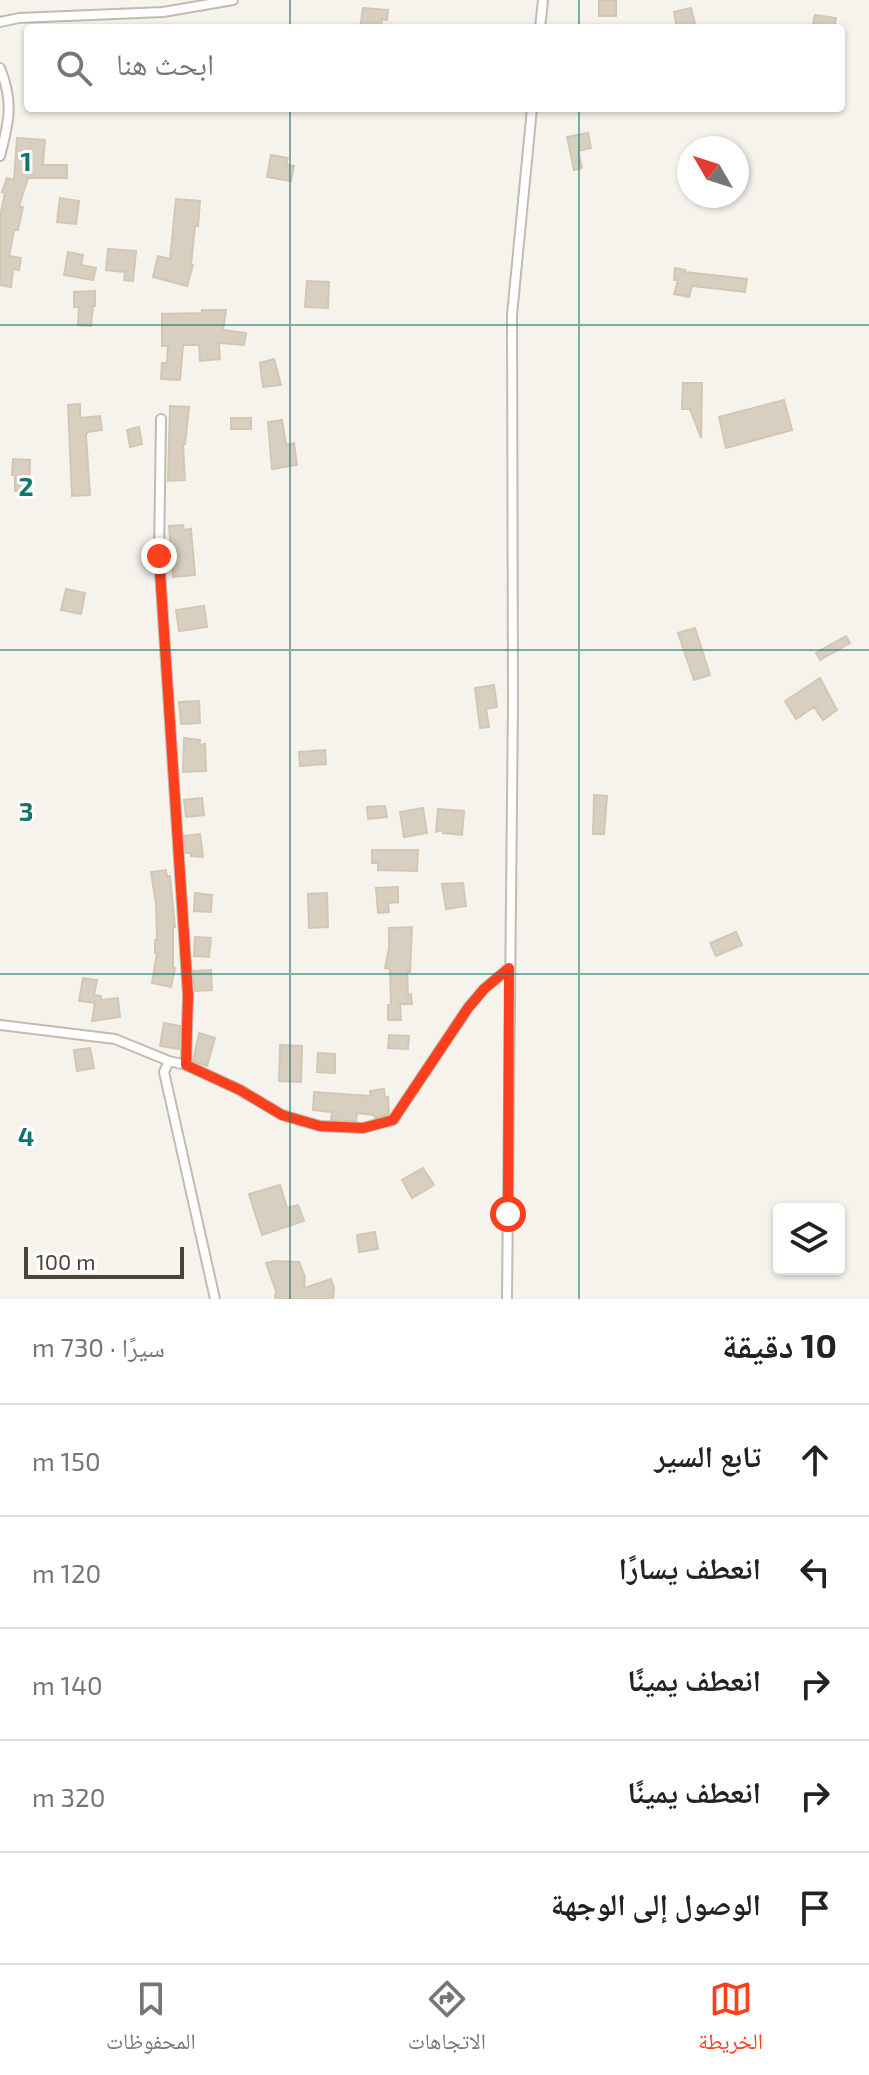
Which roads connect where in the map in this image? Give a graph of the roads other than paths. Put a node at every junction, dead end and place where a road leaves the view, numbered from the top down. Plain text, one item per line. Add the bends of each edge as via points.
1 (233, 0) edge
2 (543, 0) edge
3 (0, 22) edge
4 (540, 24) edge
5 (0, 68) edge
6 (532, 112) edge
7 (0, 156) edge
8 (161, 419) dead end
9 (509, 968) junction
10 (0, 1025) edge
11 (169, 1061) junction
12 (186, 1065) junction
13 (215, 1299) edge
14 (507, 1299) edge

1 - 3 street via 163,12
2 - 4 street
5 - 7 street via 9,122
6 - 9 street via 512,315
8 - 12 street via 159,556 188,995
9 - 12 street via 468,1008 393,1120 363,1128 320,1126 282,1115
9 - 14 street
10 - 11 street via 115,1039
11 - 12 street
11 - 13 street via 164,1072

